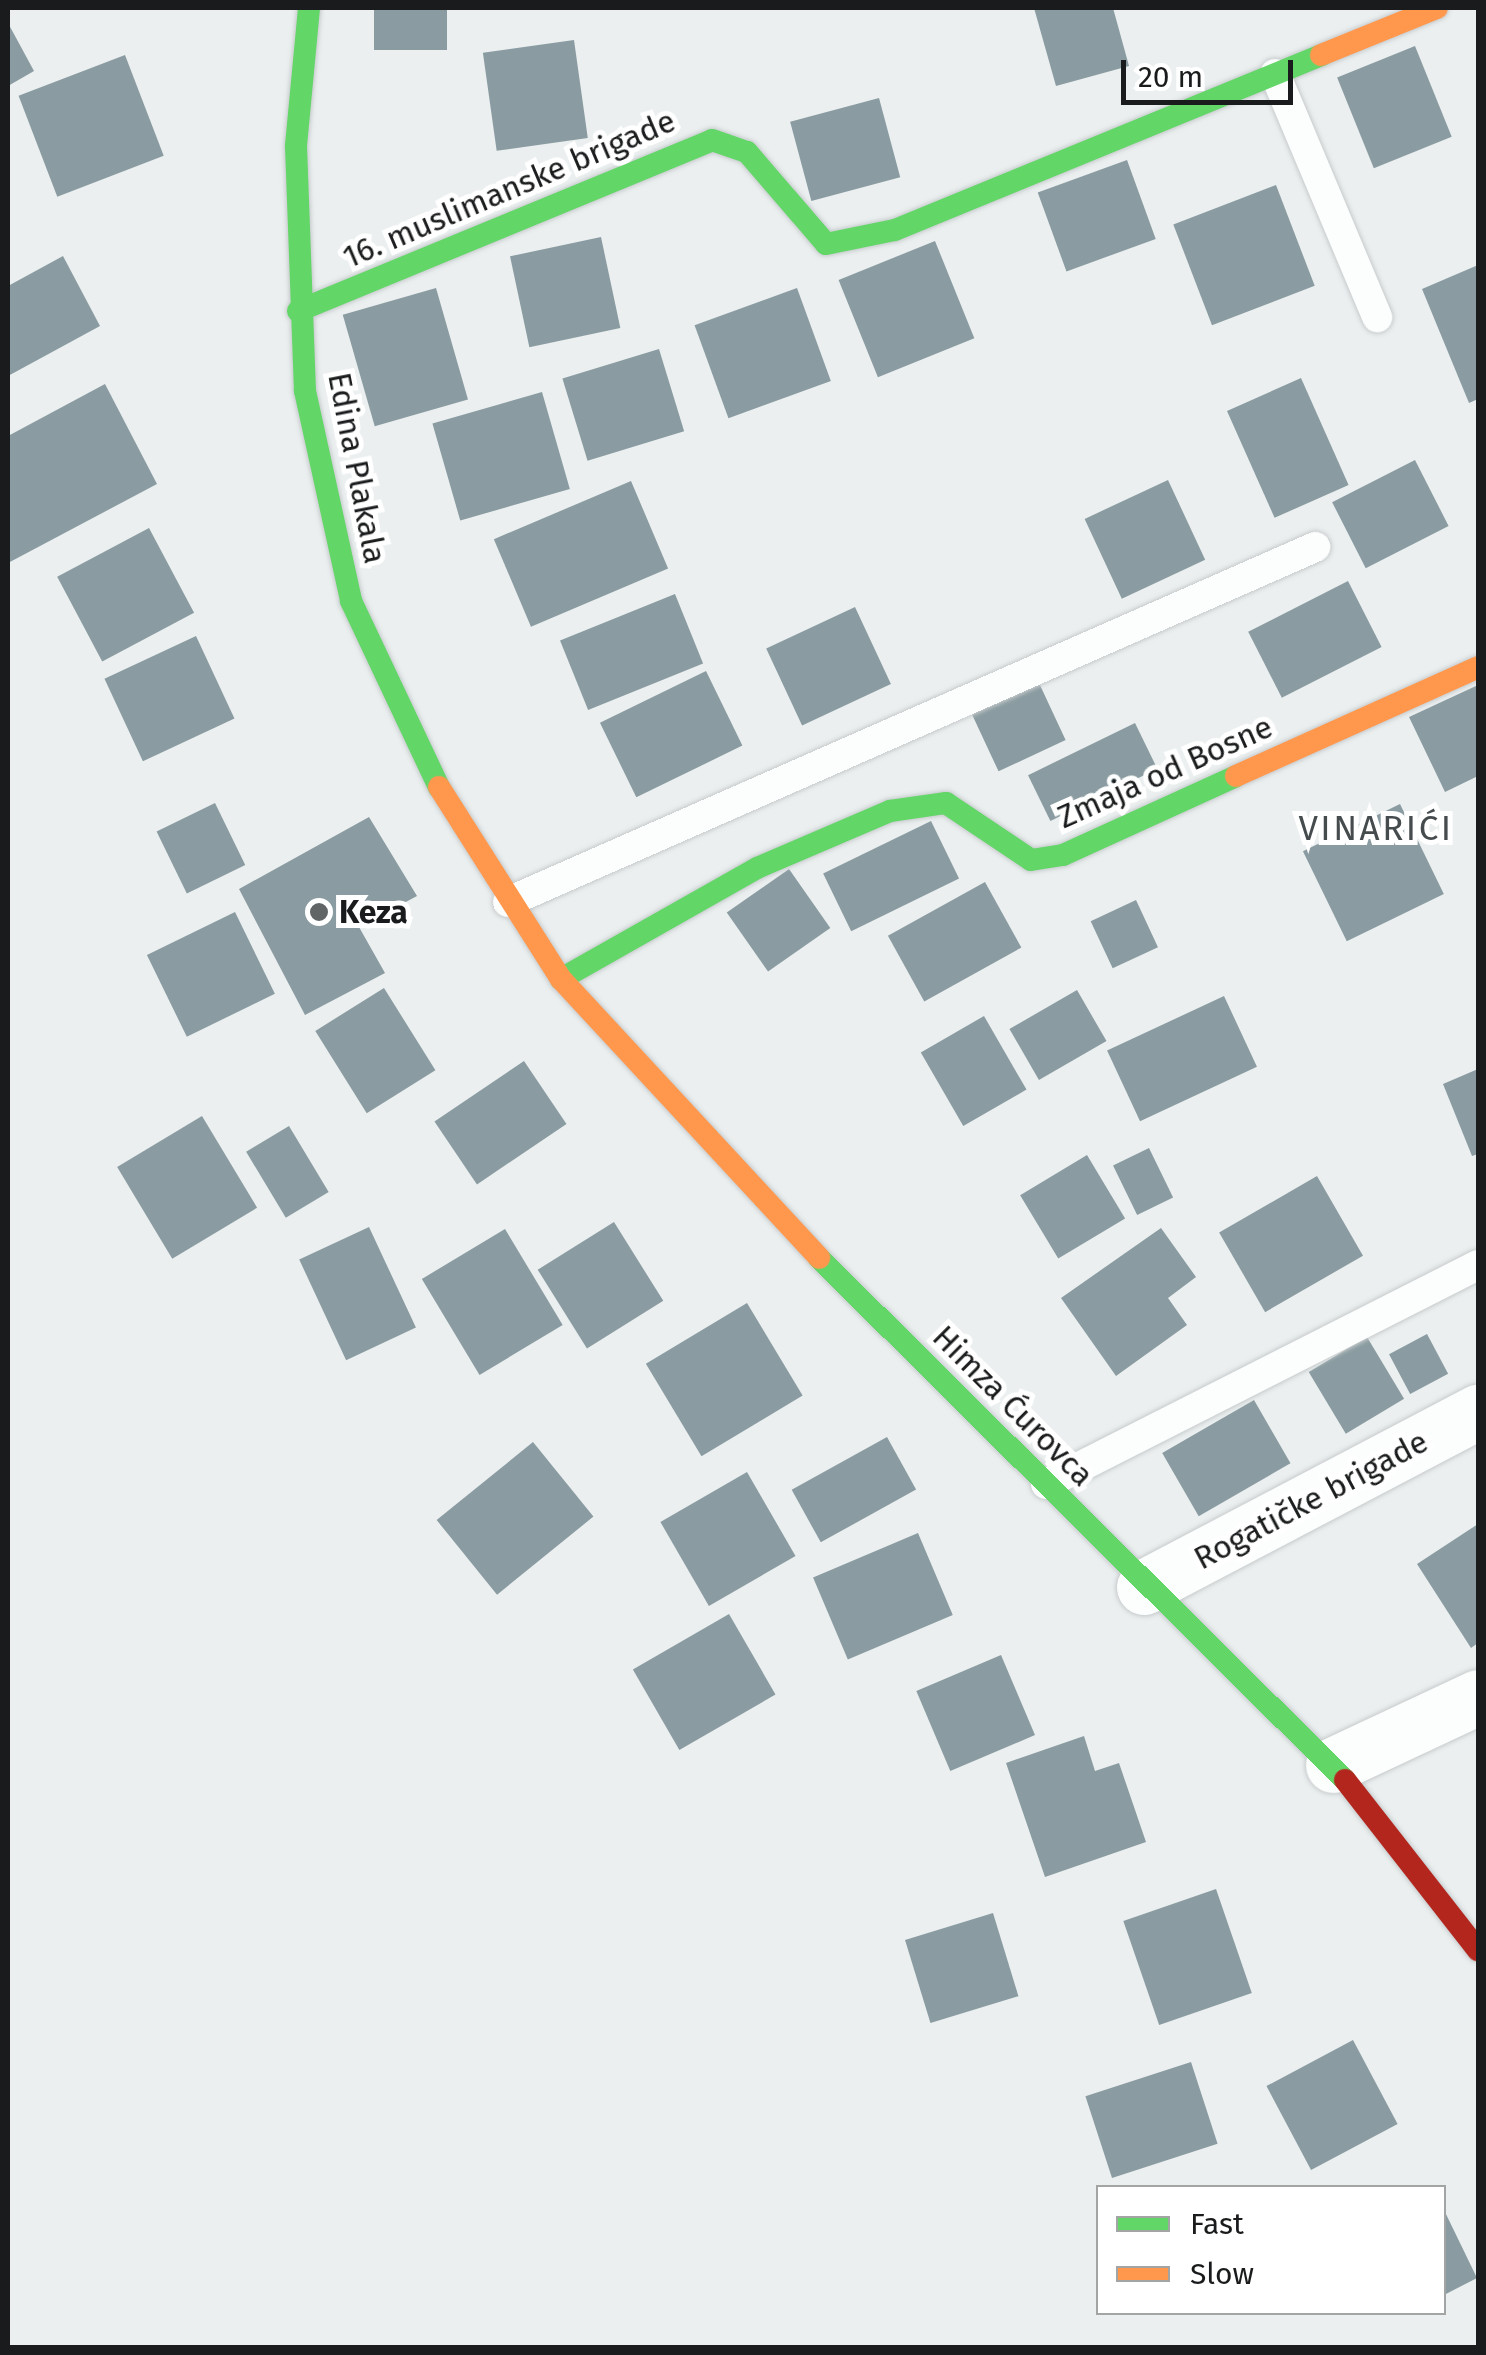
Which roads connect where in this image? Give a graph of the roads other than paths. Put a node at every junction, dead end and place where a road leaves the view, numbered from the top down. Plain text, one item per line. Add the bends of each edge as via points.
1 (309, 8) edge
2 (1437, 8) edge
3 (1275, 74) junction
4 (298, 311) junction
5 (1377, 316) dead end
6 (1315, 548) dead end
7 (1478, 667) edge
8 (508, 902) junction
9 (560, 979) junction
10 (1478, 1265) edge
11 (1478, 1412) edge
12 (1046, 1484) junction
13 (1144, 1587) junction
14 (1478, 1698) edge
15 (1333, 1766) junction
16 (1478, 1950) edge

1 - 4 main road, Edina Plakala via 296,146
2 - 3 main road, 16. muslimanske brigade
3 - 4 main road, 16. muslimanske brigade via 895,230 826,244 747,152 712,140 623,170 500,234
3 - 5 lane
4 - 8 main road, Edina Plakala via 304,391 351,601 455,821
6 - 8 lane
7 - 9 main road, Zmaja od Bosne via 1063,855 1030,860 946,804 890,811 757,868
8 - 9 main road, Himza Ćurovca
9 - 12 main road, Himza Ćurovca via 818,1257
10 - 12 lane
11 - 13 street, Rogatičke brigade
12 - 13 main road, Himza Ćurovca
13 - 15 main road, Himza Ćurovca
14 - 15 street
15 - 16 main road, Himza Ćurovca

